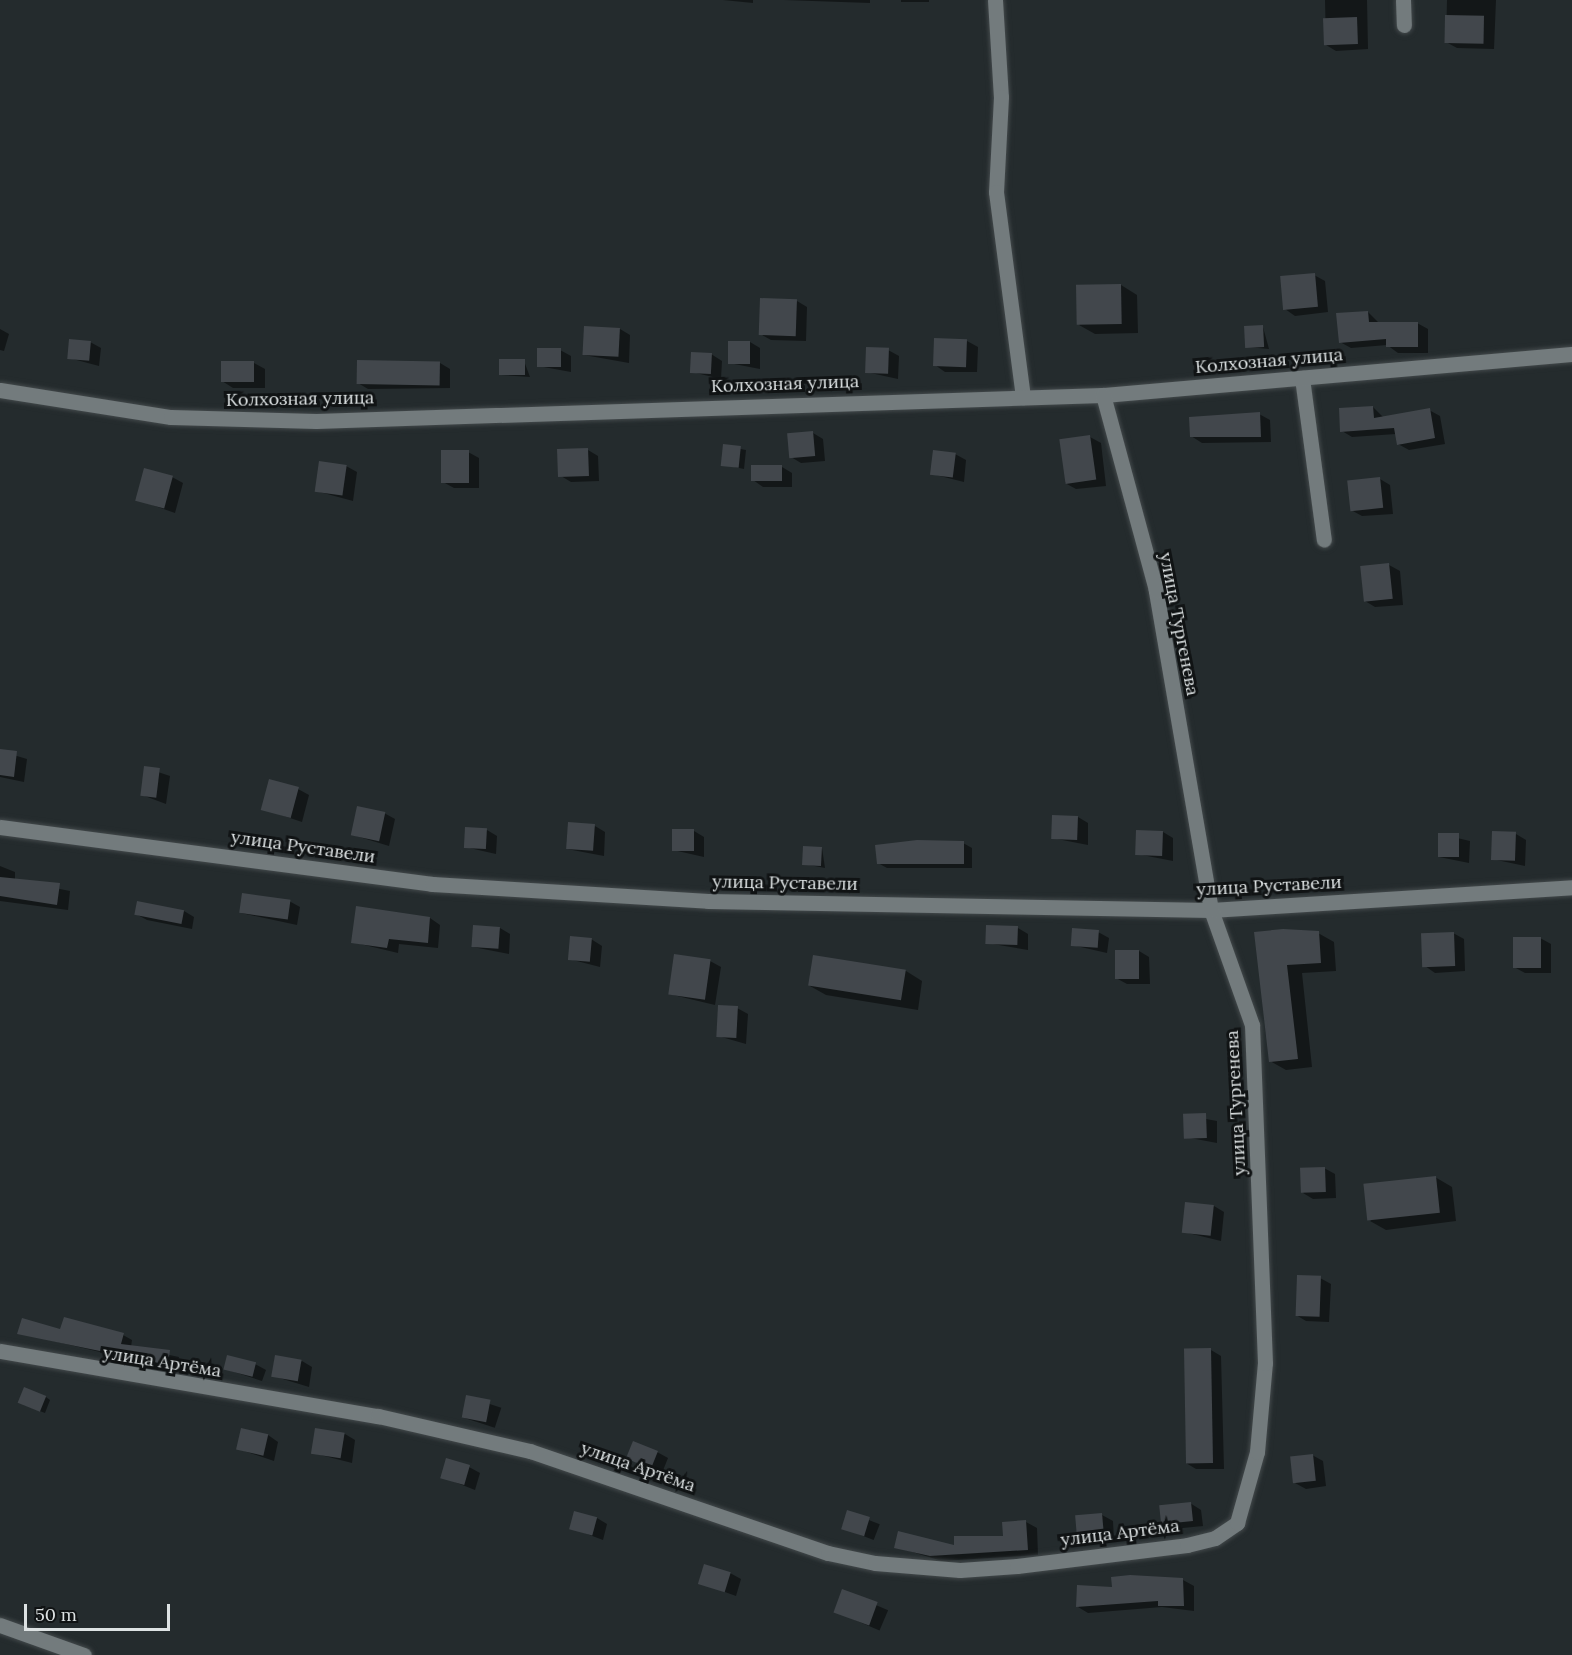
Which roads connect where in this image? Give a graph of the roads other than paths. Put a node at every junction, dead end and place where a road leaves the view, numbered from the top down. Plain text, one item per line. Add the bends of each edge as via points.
1 (995, 0) edge
2 (1404, 0) edge
3 (1404, 25) dead end
4 (1572, 354) edge
5 (1302, 378) junction
6 (0, 390) edge
7 (1103, 395) junction
8 (1023, 397) junction
9 (1324, 540) dead end
10 (0, 828) edge
11 (1572, 887) edge
12 (1211, 910) junction
13 (0, 1351) edge
14 (1247, 1502) joint
15 (0, 1625) edge
16 (84, 1655) edge

1 - 8 street via 1001,97 996,192
2 - 3 street
4 - 5 street, Колхозная улица
5 - 7 street, Колхозная улица
5 - 9 street
6 - 8 street, Колхозная улица via 171,417 237,421
7 - 8 street, Колхозная улица
7 - 12 street, улица Тургенева via 1156,590
10 - 12 street, улица Руставели via 432,884 708,901
11 - 12 street, улица Руставели
12 - 14 street, улица Тургенева via 1252,1025 1258,1071 1265,1363
13 - 14 street, улица Артёма via 378,1416 518,1449 828,1552 875,1563 960,1570 1187,1545 1215,1538 1237,1523
15 - 16 street

